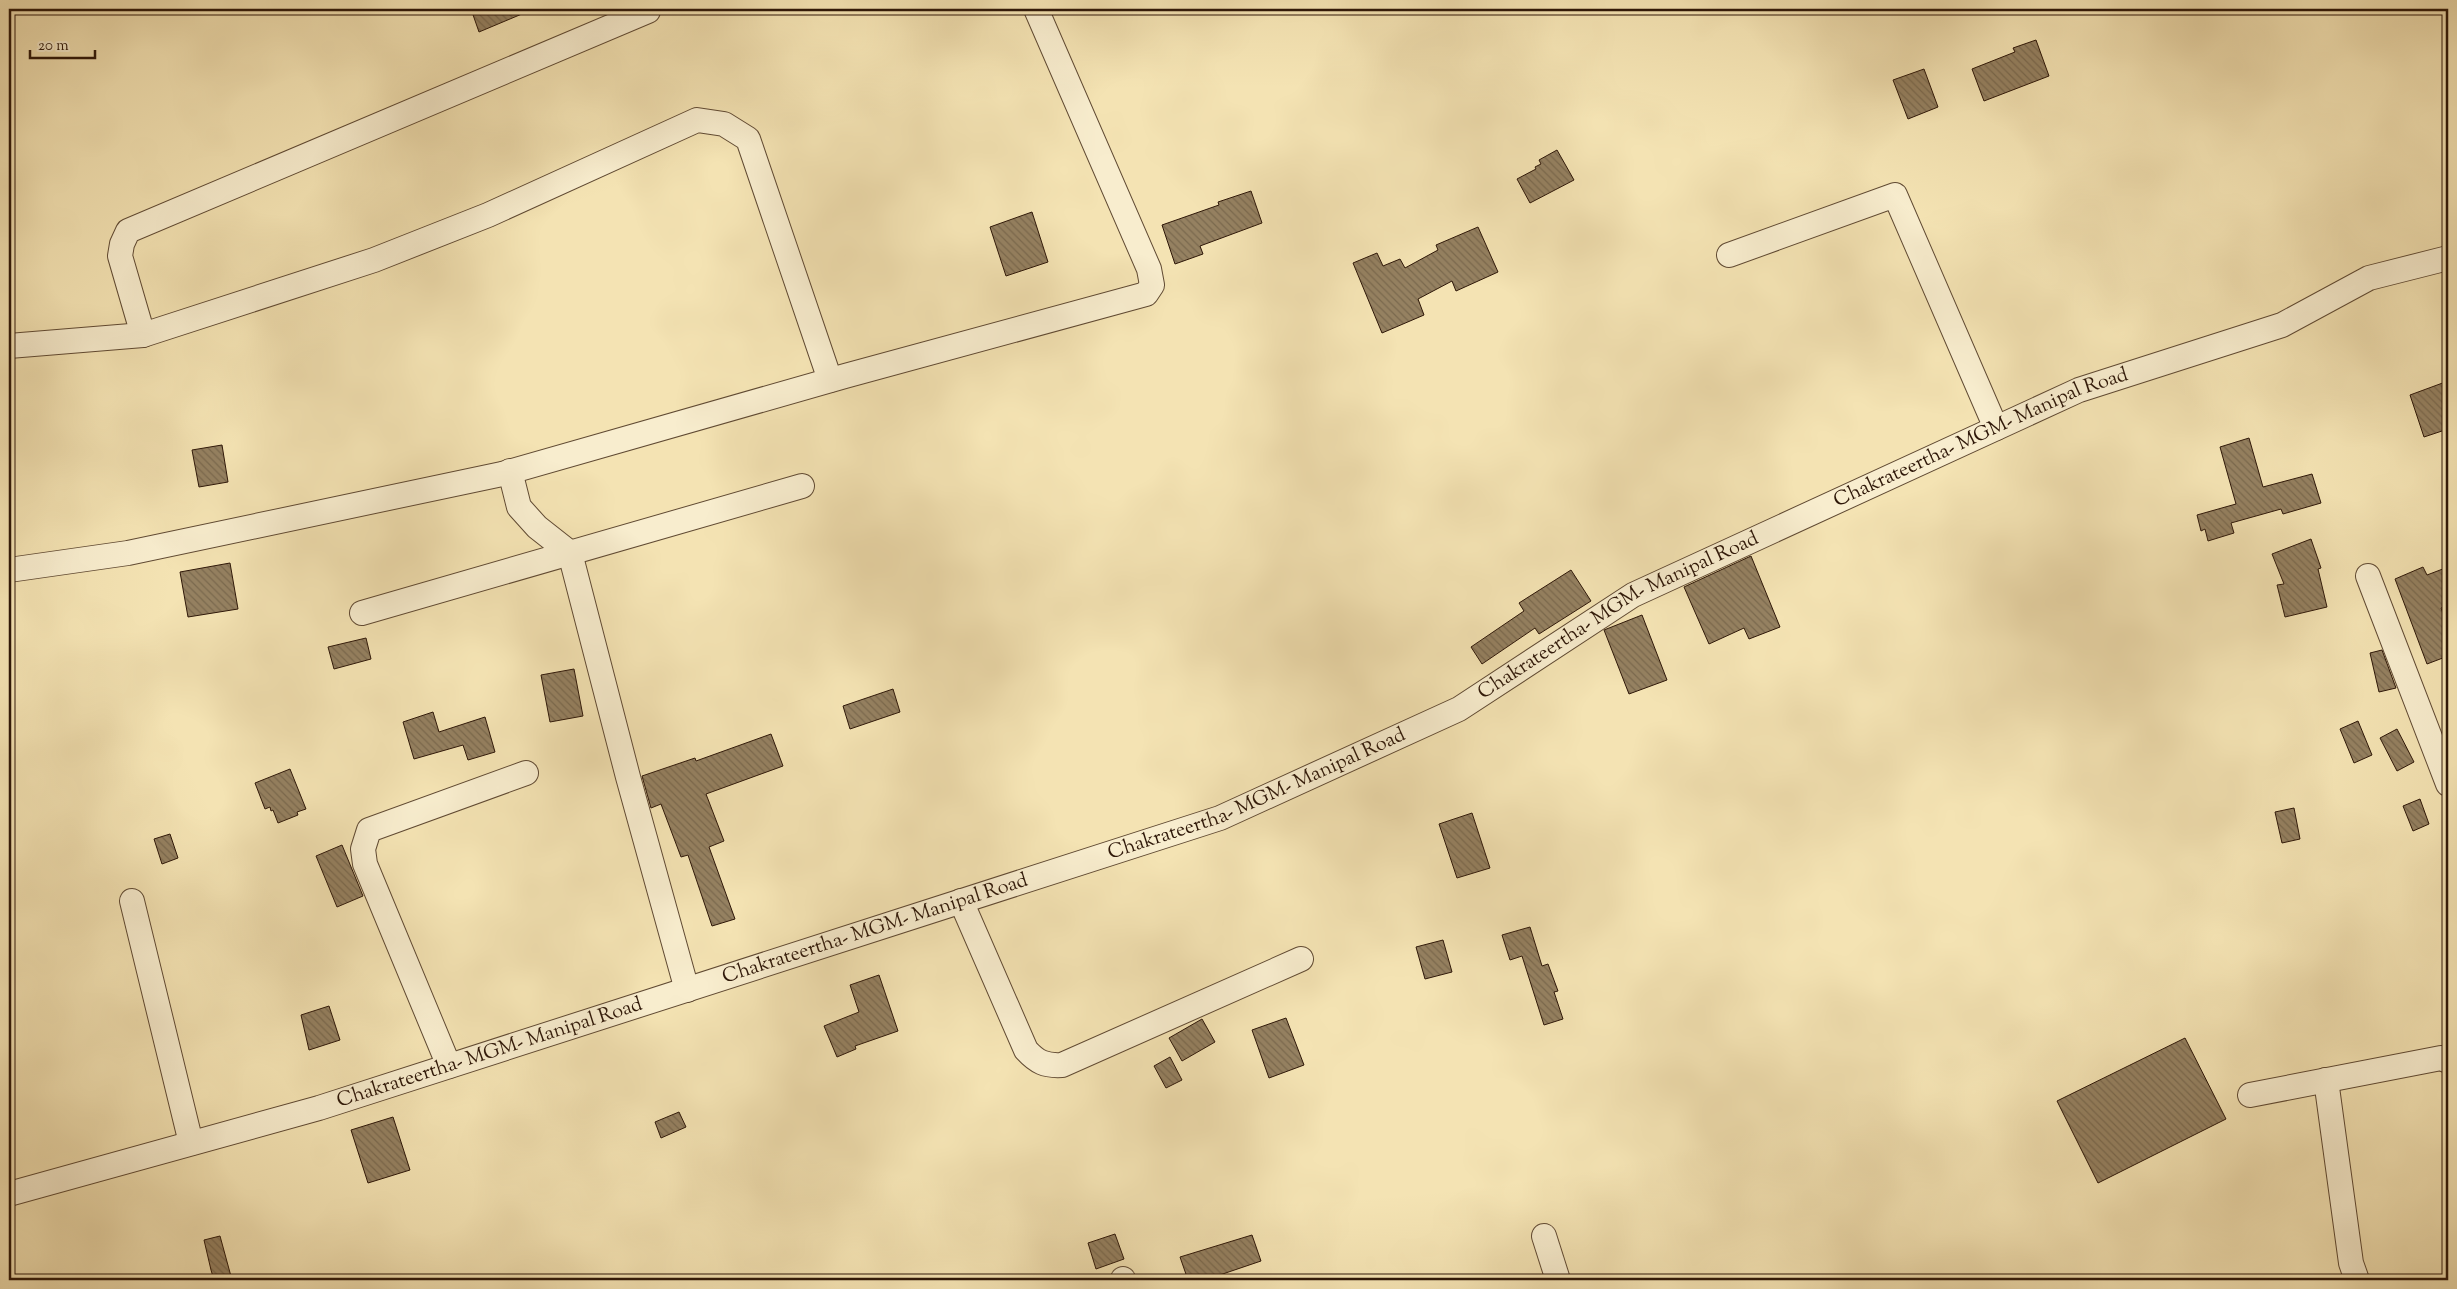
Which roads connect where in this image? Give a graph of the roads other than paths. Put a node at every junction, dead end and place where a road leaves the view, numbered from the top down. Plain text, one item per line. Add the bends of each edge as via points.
1 (1036, 9) edge
2 (648, 11) dead end
3 (1730, 255) dead end
4 (2448, 258) edge
5 (143, 335) junction
6 (9, 346) edge
7 (830, 380) junction
8 (1996, 428) junction
9 (510, 471) junction
10 (802, 486) dead end
11 (570, 553) junction
12 (9, 570) edge
13 (2368, 576) dead end
14 (362, 613) dead end
15 (526, 773) dead end
16 (2448, 784) edge
17 (132, 900) dead end
18 (961, 901) junction
19 (1301, 959) dead end
20 (687, 990) junction
21 (2448, 1061) edge
22 (449, 1066) junction
23 (2326, 1080) junction
24 (2250, 1095) dead end
25 (191, 1143) junction
26 (9, 1194) edge
27 (1544, 1236) dead end
28 (1558, 1280) edge
29 (2357, 1280) edge

1 - 7 street via 1149,268 1152,285 1146,294
2 - 5 street via 128,231 120,256
3 - 8 street via 1895,195
4 - 8 street, Chakrateertha- MGM- Manipal Road via 2369,278 2282,325 2079,390
5 - 6 street
5 - 7 street via 374,260 488,215 697,120 724,124 748,139
7 - 9 street
8 - 18 street, Chakrateertha- MGM- Manipal Road via 1633,595 1459,709 1282,790 1220,818
9 - 11 street via 519,507 537,527
9 - 12 street via 128,553
10 - 11 street
11 - 14 street
11 - 20 street
13 - 16 street
15 - 22 street via 369,830 363,849 365,864
17 - 25 street
18 - 19 street via 1026,1050 1036,1061 1049,1066 1062,1065
18 - 20 street, Chakrateertha- MGM- Manipal Road
20 - 22 street, Chakrateertha- MGM- Manipal Road
21 - 23 street via 2441,1058
22 - 25 street, Chakrateertha- MGM- Manipal Road via 319,1108
23 - 24 street
23 - 29 street via 2351,1263
25 - 26 street, Chakrateertha- MGM- Manipal Road
27 - 28 street

